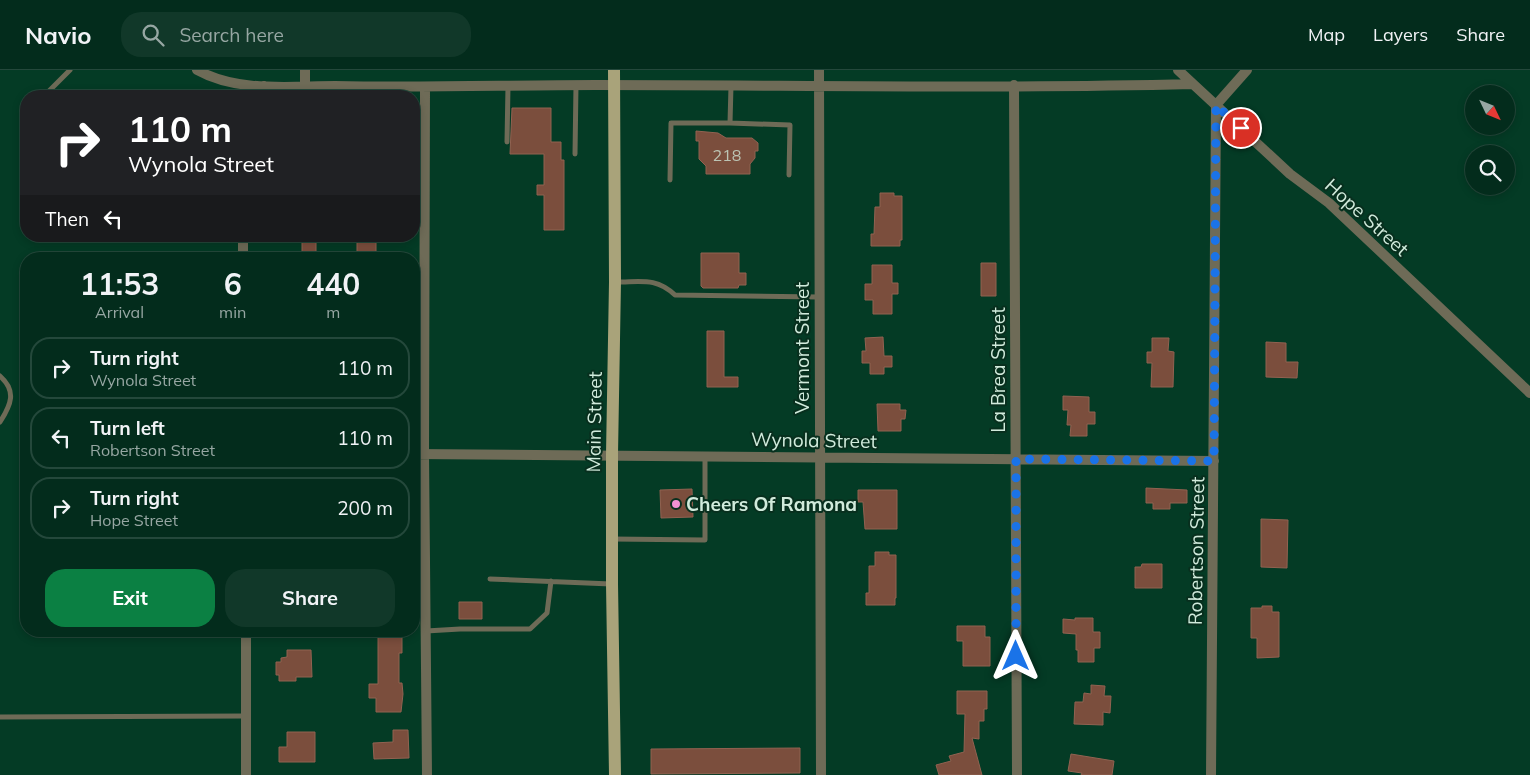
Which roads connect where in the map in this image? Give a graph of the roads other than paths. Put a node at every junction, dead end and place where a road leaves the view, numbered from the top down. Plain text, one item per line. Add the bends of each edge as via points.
1 (70, 70) edge
2 (197, 70) edge
3 (304, 70) edge
4 (614, 70) edge
5 (819, 70) edge
6 (1178, 70) edge
7 (1247, 70) edge
8 (1193, 84) junction
9 (576, 85) junction
10 (614, 85) junction
11 (1014, 85) junction
12 (305, 86) junction
13 (508, 86) junction
14 (731, 86) junction
15 (819, 87) junction
16 (425, 88) junction
17 (50, 90) edge
18 (259, 90) edge
19 (271, 90) edge
20 (1216, 105) junction
21 (730, 123) junction
22 (507, 142) dead end
23 (575, 154) dead end
24 (790, 174) dead end
25 (670, 180) dead end
26 (616, 282) junction
27 (819, 297) junction
28 (0, 376) edge
29 (420, 393) edge
30 (1530, 393) edge
31 (0, 422) edge
32 (420, 454) edge
33 (612, 454) junction
34 (706, 456) junction
35 (819, 458) junction
36 (1016, 459) junction
37 (1214, 461) junction
38 (420, 479) edge
39 (612, 539) junction
40 (490, 579) dead end
41 (551, 581) junction
42 (612, 584) junction
43 (426, 631) junction
44 (246, 637) edge
45 (246, 716) junction
46 (0, 717) edge
47 (246, 775) edge
48 (427, 775) edge
49 (615, 775) edge
50 (821, 775) edge
51 (1017, 775) edge
52 (1211, 775) edge

1 - 17 lane
2 - 18 street via 207,76
3 - 12 street
4 - 10 main road, Main Street
5 - 15 street, Vermont Street
6 - 8 street, Hope Street
7 - 20 street
8 - 11 street
8 - 20 street, Hope Street
9 - 10 street
9 - 13 street
9 - 23 lane
10 - 14 street
10 - 26 main road, Main Street
11 - 15 street
11 - 36 street, La Brea Street
12 - 16 street
12 - 19 street
13 - 16 street
13 - 22 lane
14 - 15 street
14 - 21 lane
15 - 27 street, Vermont Street
16 - 29 street
20 - 30 street, Hope Street via 1290,174 1329,203
20 - 37 street, Robertson Street
21 - 24 lane via 790,125
21 - 25 lane via 671,123
26 - 27 lane via 656,282 675,295
26 - 33 main road, Main Street
27 - 35 street, Vermont Street
28 - 31 lane via 11,392 9,407
32 - 33 street, Wynola Street
33 - 34 street, Wynola Street
33 - 39 main road, Main Street
34 - 35 street, Wynola Street
34 - 39 lane via 705,540
35 - 36 street, Wynola Street
35 - 50 street, Vermont Street
36 - 37 street, Wynola Street
36 - 51 street, La Brea Street
37 - 52 street, Robertson Street
38 - 43 street
39 - 42 main road, Main Street
40 - 41 lane
41 - 42 lane
41 - 43 lane via 547,613 530,630
42 - 49 main road, Main Street
43 - 48 street
44 - 45 street
45 - 46 lane
45 - 47 street

